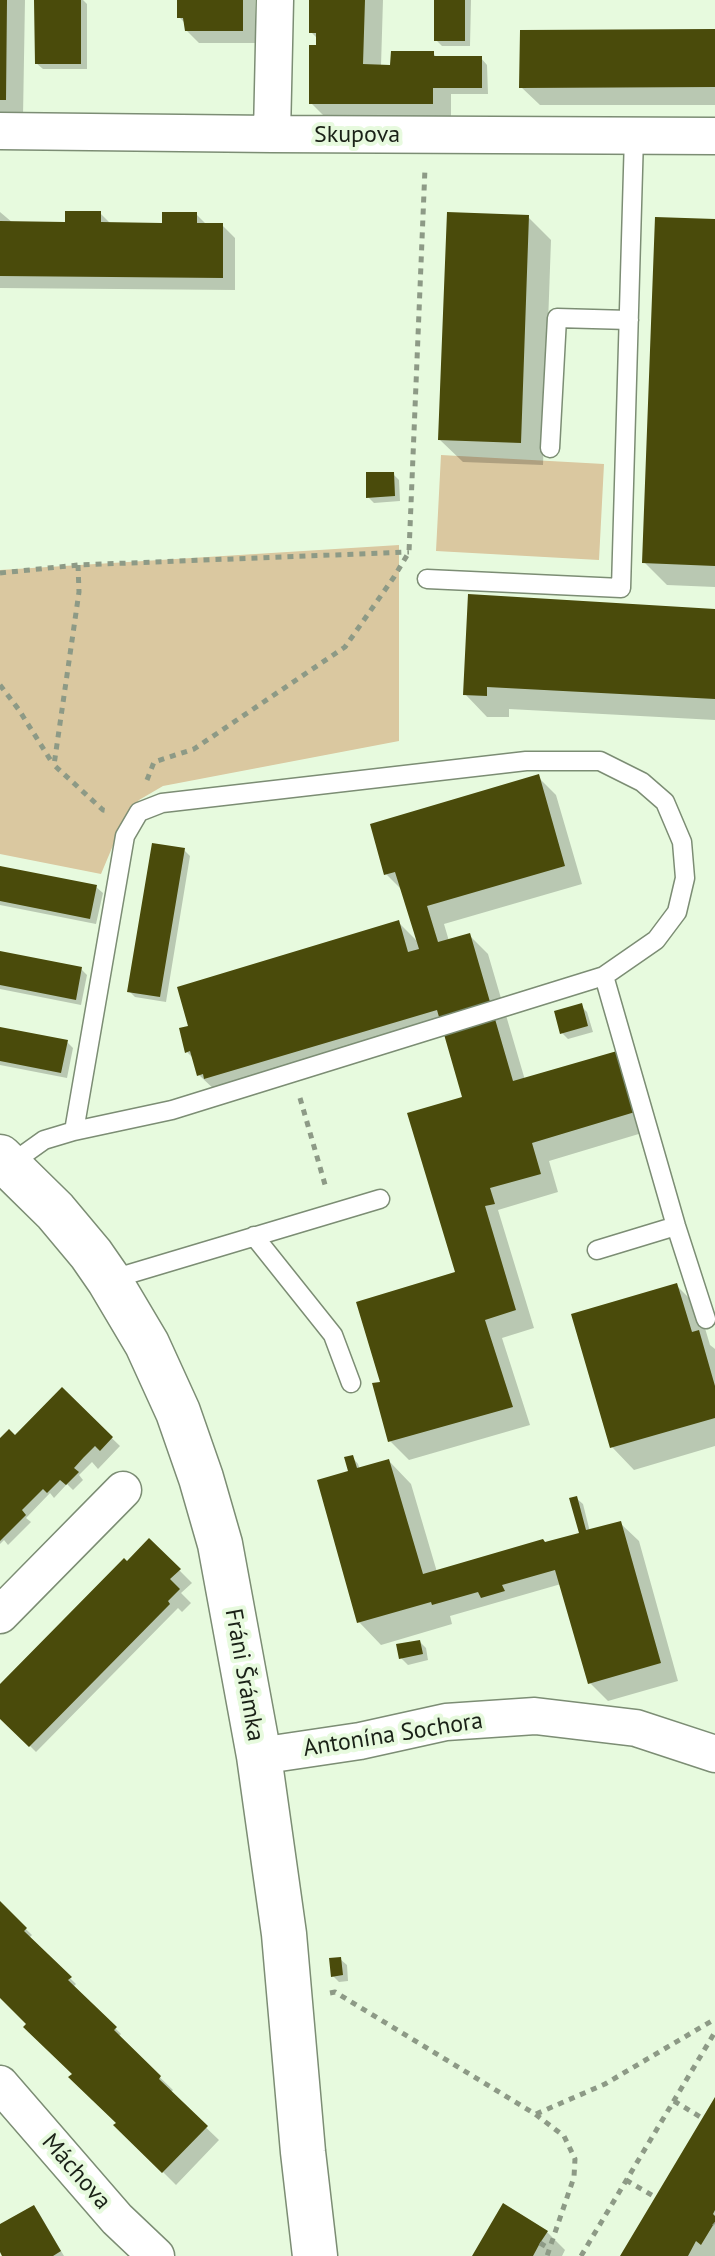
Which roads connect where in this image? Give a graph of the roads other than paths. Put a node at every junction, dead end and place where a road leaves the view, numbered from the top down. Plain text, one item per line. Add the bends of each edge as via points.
1 (275, 0) edge
2 (0, 131) edge
3 (272, 134) junction
4 (634, 136) junction
5 (715, 136) edge
6 (629, 320) junction
7 (550, 448) dead end
8 (427, 579) dead end
9 (604, 976) junction
10 (74, 1131) junction
11 (4, 1162) edge
12 (380, 1199) dead end
13 (676, 1226) junction
14 (254, 1236) junction
15 (597, 1250) dead end
16 (109, 1280) junction
17 (706, 1319) dead end
18 (351, 1383) dead end
19 (123, 1490) dead end
20 (0, 1615) edge
21 (715, 1754) edge
22 (259, 1756) junction
23 (0, 2084) edge
24 (156, 2256) edge
25 (315, 2256) edge

1 - 3 street
2 - 3 street, Skupova
3 - 4 street, Skupova
4 - 5 street, Skupova
4 - 6 lane
6 - 7 lane via 557,318
6 - 8 lane via 621,588
9 - 10 lane via 172,1110
9 - 10 lane via 656,940 677,912 685,878 682,842 665,802 642,782 600,761 526,761 162,803 125,818
9 - 13 lane
10 - 11 lane
11 - 16 street, Fráni Šrámka via 55,1211
12 - 14 lane
13 - 15 lane
13 - 17 lane
14 - 16 lane
14 - 18 lane via 333,1335
16 - 22 street, Fráni Šrámka via 147,1344 201,1478 220,1544
19 - 20 street
21 - 22 street, Antonína Sochora via 636,1728 535,1716 446,1722
22 - 25 street, Fráni Šrámka via 284,1934
23 - 24 street, Máchova via 117,2219

